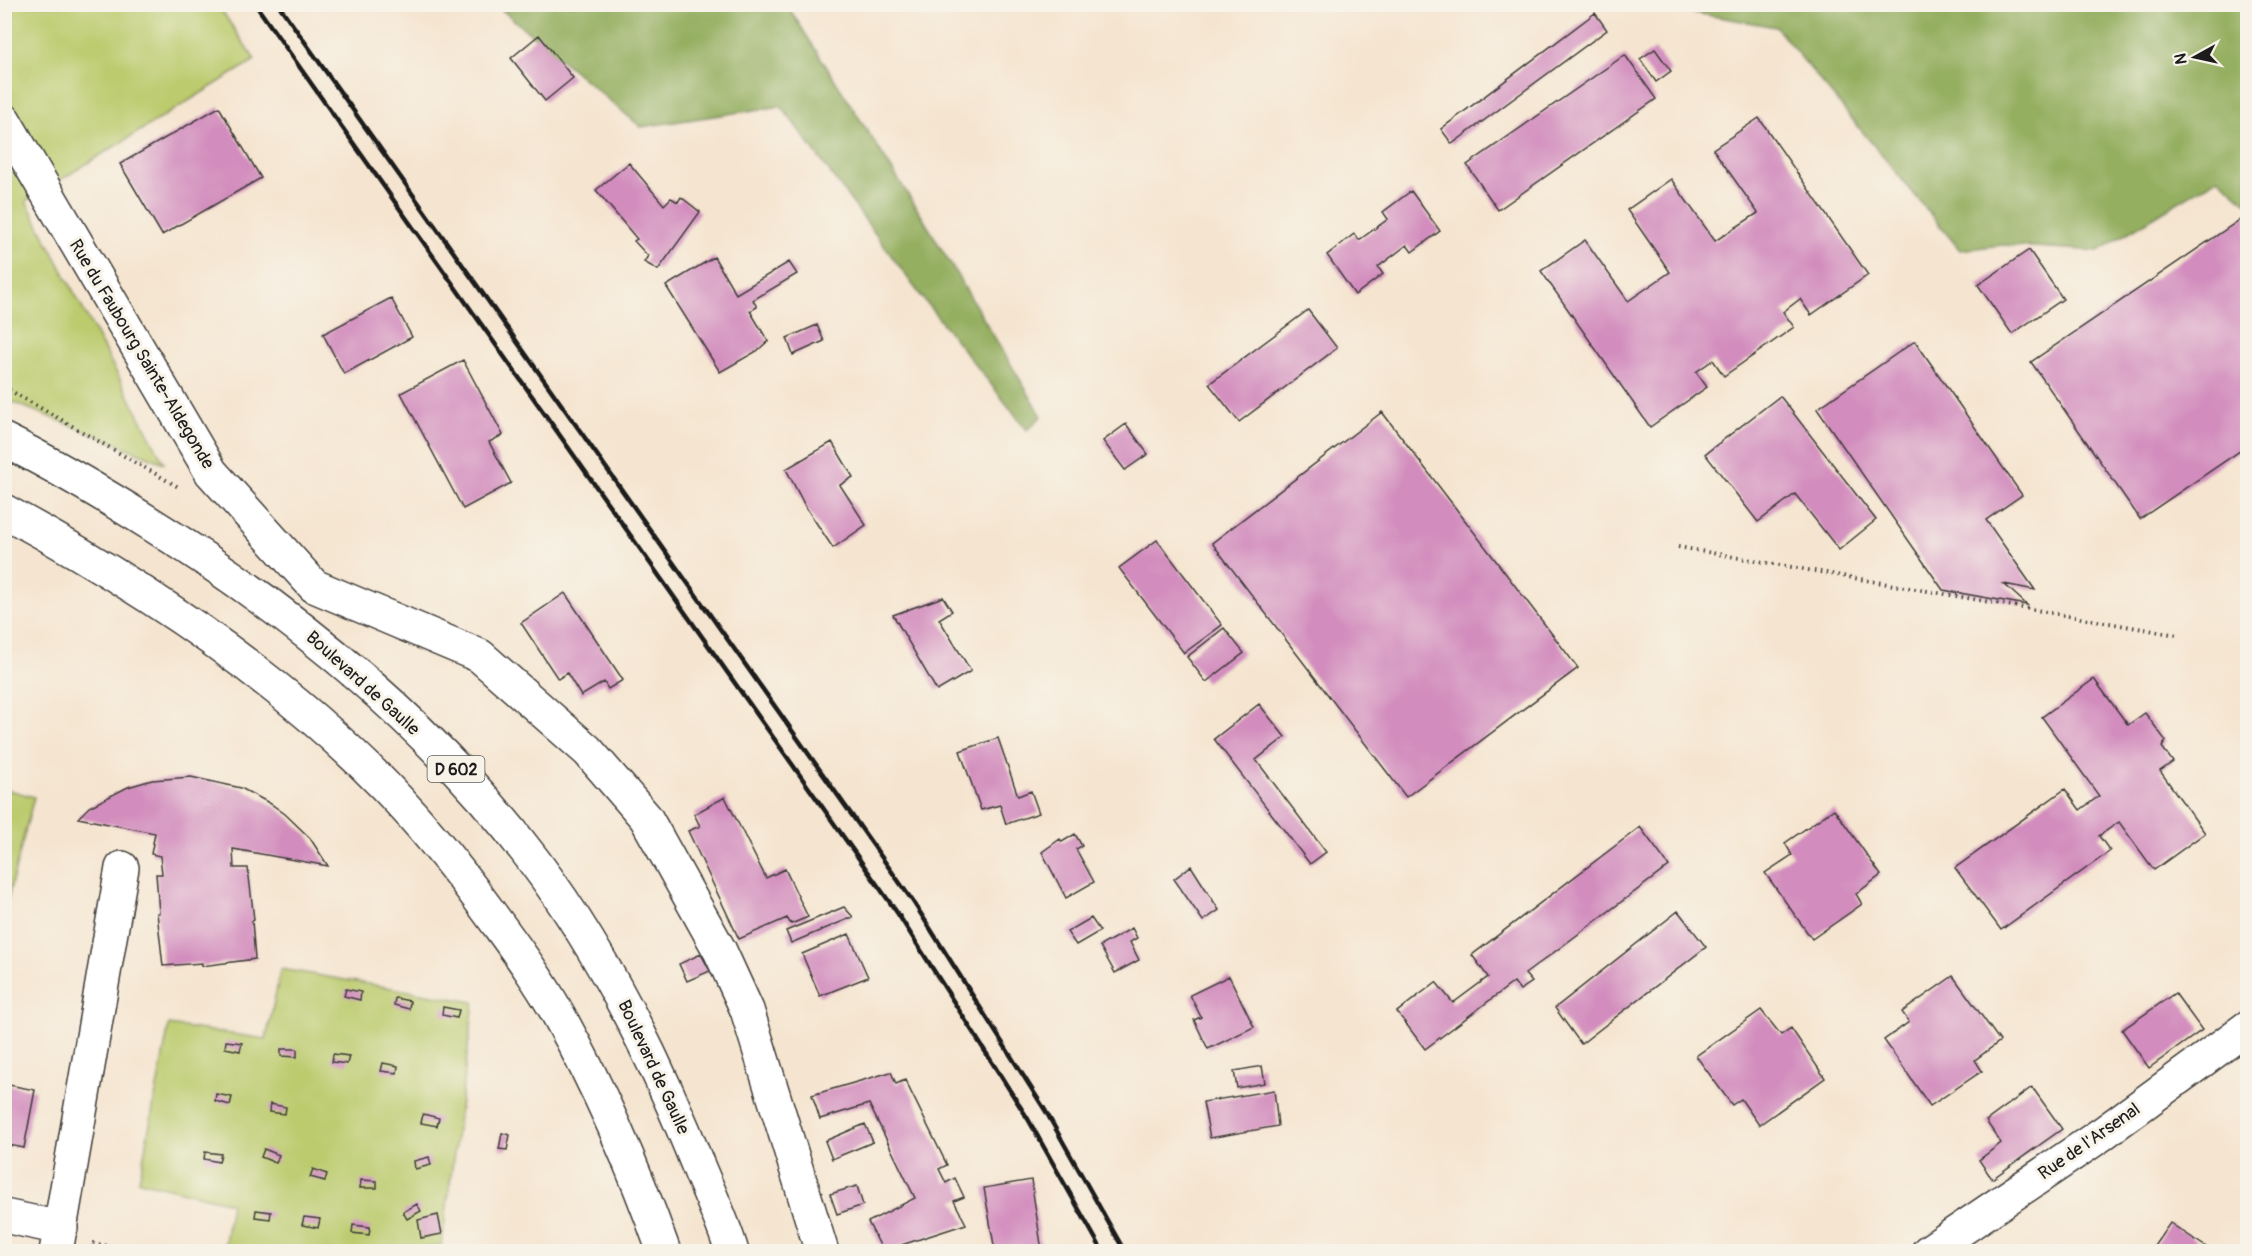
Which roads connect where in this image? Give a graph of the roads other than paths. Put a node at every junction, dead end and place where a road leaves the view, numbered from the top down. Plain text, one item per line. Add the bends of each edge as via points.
1 (4, 120) edge
2 (4, 440) edge
3 (4, 511) edge
4 (122, 868) dead end
5 (2247, 1028) edge
6 (4, 1216) edge
7 (59, 1239) edge
8 (664, 1251) edge
9 (732, 1251) edge
10 (822, 1251) edge
11 (1928, 1251) edge

1 - 10 street, Rue du Faubourg Sainte-Aldegonde via 211,471 314,586 480,656 588,751 646,818 720,951 747,1010
2 - 9 street, Boulevard de Gaulle / D 602 via 204,557 288,617 362,678 467,780 535,862 619,994 684,1129
3 - 8 street via 72,548 178,616 313,719 385,786 456,867 557,1012 643,1193
4 - 7 street
5 - 11 street, Rue de l'Arsenal via 2102,1134
6 - 7 street

